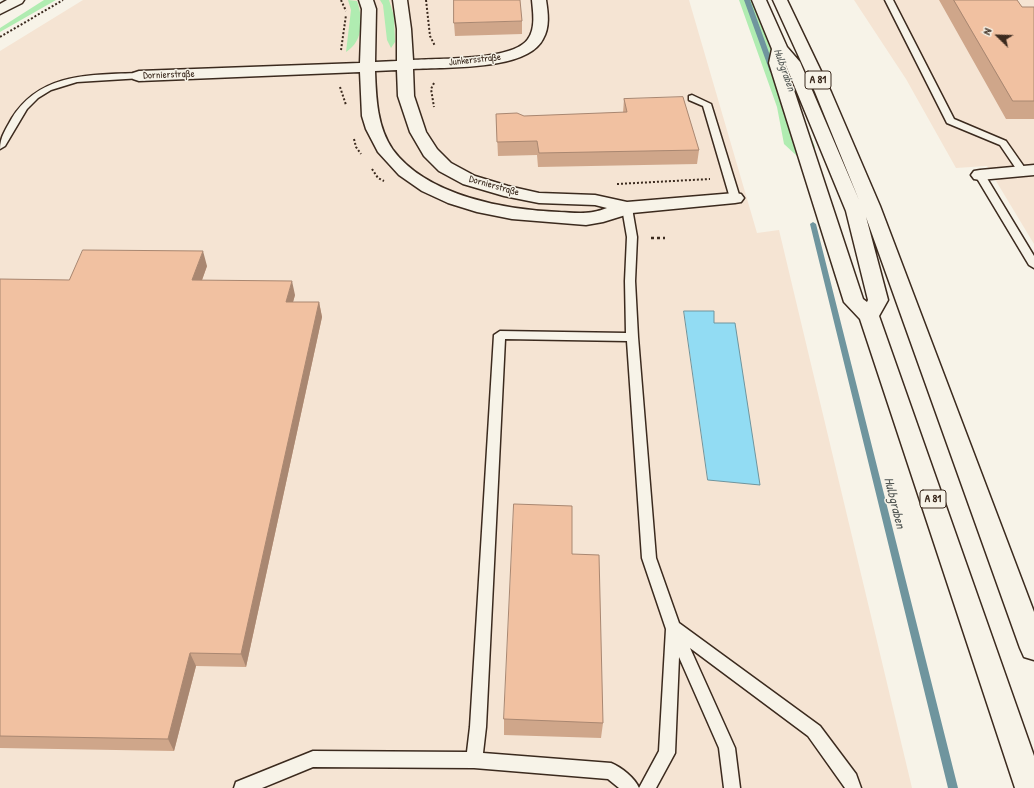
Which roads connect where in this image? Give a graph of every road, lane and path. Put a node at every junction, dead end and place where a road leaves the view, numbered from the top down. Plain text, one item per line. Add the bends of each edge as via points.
1 (17, 0) edge
2 (63, 0) edge
3 (366, 0) edge
4 (400, 0) edge
5 (426, 0) edge
6 (539, 0) edge
7 (759, 0) edge
8 (780, 0) edge
9 (889, 0) edge
10 (0, 10) edge
11 (0, 37) edge
12 (780, 49) junction
13 (435, 64) junction
14 (405, 65) junction
15 (368, 68) junction
16 (139, 76) joint
17 (692, 98) dead end
18 (435, 112) dead end
19 (0, 146) edge
20 (844, 162) junction
21 (1028, 170) edge
22 (980, 175) joint
23 (617, 184) dead end
24 (733, 190) junction
25 (628, 208) junction
26 (863, 209) junction
27 (1034, 265) edge
28 (869, 316) junction
29 (632, 337) junction
30 (673, 627) junction
31 (1034, 648) edge
32 (474, 760) junction
33 (242, 788) edge
34 (631, 788) edge
35 (648, 788) edge
36 (732, 788) edge
37 (852, 788) edge
38 (1030, 788) edge

1 - 10 main road
2 - 11 path
3 - 15 main road, Dornierstraße via 369,9
4 - 14 main road, Dornierstraße
5 - 13 path via 430,36 435,47
6 - 13 main road, Junkersstraße via 541,29 536,39 519,54 500,59
7 - 12 main road, A 81
8 - 20 main road, A 81 via 802,46
9 - 21 lane via 950,120 1003,143
12 - 20 main road, A 81 via 792,62
12 - 28 main road, A 81 via 777,63 854,302
13 - 14 main road, Junkersstraße
13 - 18 path via 436,80 431,89
14 - 15 main road, Junkersstraße
14 - 25 main road, Dornierstraße via 406,96 418,132 430,152 445,167 469,180 504,191 539,198 595,200
15 - 16 main road, Dornierstraße
15 - 25 main road, Dornierstraße via 370,112 374,130 382,146 412,177 444,196 480,208 548,218 593,219
16 - 19 lane, Dornierstraße via 80,80 60,84 40,93 25,106
17 - 24 lane via 707,104
20 - 26 main road, A 81
21 - 22 main road
22 - 27 lane
23 - 24 path via 703,178
24 - 25 main road, Dornierstraße
25 - 29 lane via 632,237
26 - 28 main road, A 81 via 878,300
26 - 31 main road, A 81
28 - 38 main road, A 81
29 - 30 lane via 649,558
29 - 32 lane via 500,335
30 - 35 lane via 667,753
30 - 36 lane via 728,748
30 - 37 lane via 814,731 850,780
32 - 33 lane via 313,759
32 - 34 lane via 611,772

